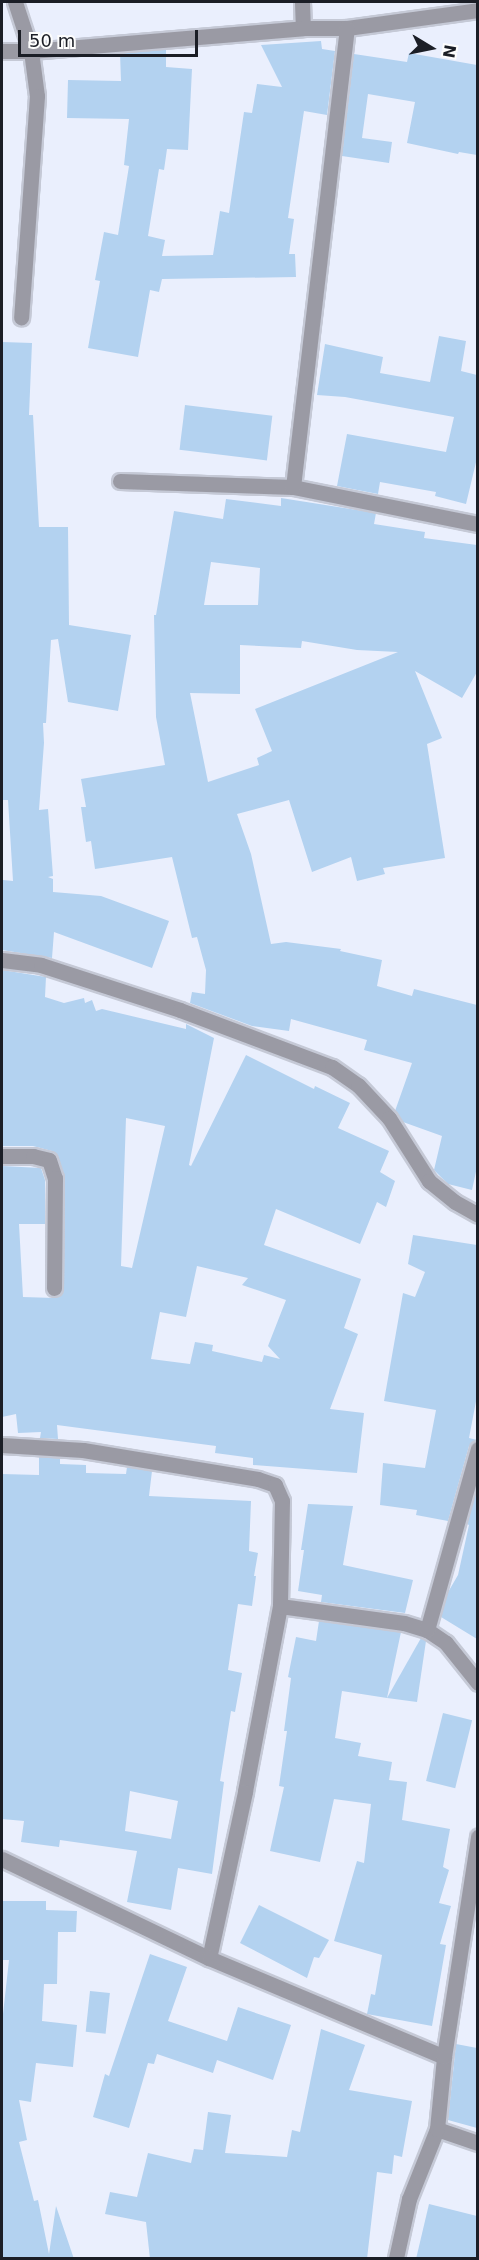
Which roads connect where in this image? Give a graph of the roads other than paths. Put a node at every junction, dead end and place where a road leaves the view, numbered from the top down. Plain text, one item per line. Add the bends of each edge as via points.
1 (15, 2) edge
2 (302, 2) edge
3 (477, 10) edge
4 (303, 28) junction
5 (347, 28) junction
6 (2, 51) edge
7 (31, 51) junction
8 (21, 317) dead end
9 (120, 482) dead end
10 (293, 487) junction
11 (477, 524) edge
12 (2, 960) edge
13 (2, 1156) edge
14 (477, 1215) edge
15 (54, 1288) dead end
16 (2, 1445) edge
17 (477, 1449) edge
18 (280, 1606) junction
19 (427, 1630) junction
20 (477, 1683) edge
21 (477, 1837) edge
22 (2, 1859) edge
23 (209, 1958) junction
24 (444, 2057) junction
25 (437, 2129) junction
26 (477, 2144) edge
27 (396, 2259) edge

1 - 7 street
2 - 4 street
3 - 5 street
4 - 5 street
4 - 7 street
5 - 10 street
6 - 7 street
7 - 8 street via 37,96
9 - 10 street
10 - 11 street
12 - 14 street via 41,965 180,1010 332,1067 358,1084 389,1118 429,1181
13 - 15 street via 49,1160 55,1178
16 - 18 street via 83,1450 275,1485 282,1501
17 - 19 street
18 - 19 street via 404,1623
18 - 23 street
19 - 20 street via 446,1643
21 - 24 street
22 - 23 street
23 - 24 street
24 - 25 street
25 - 26 street
25 - 27 street via 409,2199

